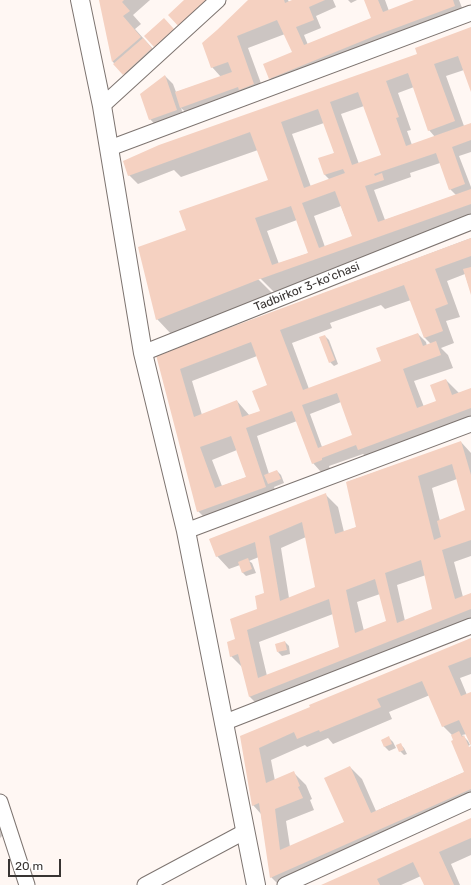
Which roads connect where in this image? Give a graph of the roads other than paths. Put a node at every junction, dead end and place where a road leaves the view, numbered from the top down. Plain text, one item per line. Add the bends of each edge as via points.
1 (80, 0) edge
2 (218, 0) edge
3 (471, 13) edge
4 (102, 106) junction
5 (110, 148) junction
6 (471, 222) edge
7 (143, 353) junction
8 (471, 424) edge
9 (186, 531) junction
10 (471, 626) edge
11 (223, 723) junction
12 (471, 800) edge
13 (0, 802) edge
14 (246, 831) junction
15 (27, 885) edge
16 (145, 885) edge
17 (256, 885) edge
18 (285, 885) edge

1 - 4 street
2 - 4 street
3 - 5 street
4 - 5 street
5 - 7 street
6 - 7 street, Tadbirkor 3-koʻchasi
7 - 9 street
8 - 9 street
9 - 11 street
10 - 11 street
11 - 14 street
12 - 18 street
13 - 15 street
14 - 16 street
14 - 17 street

